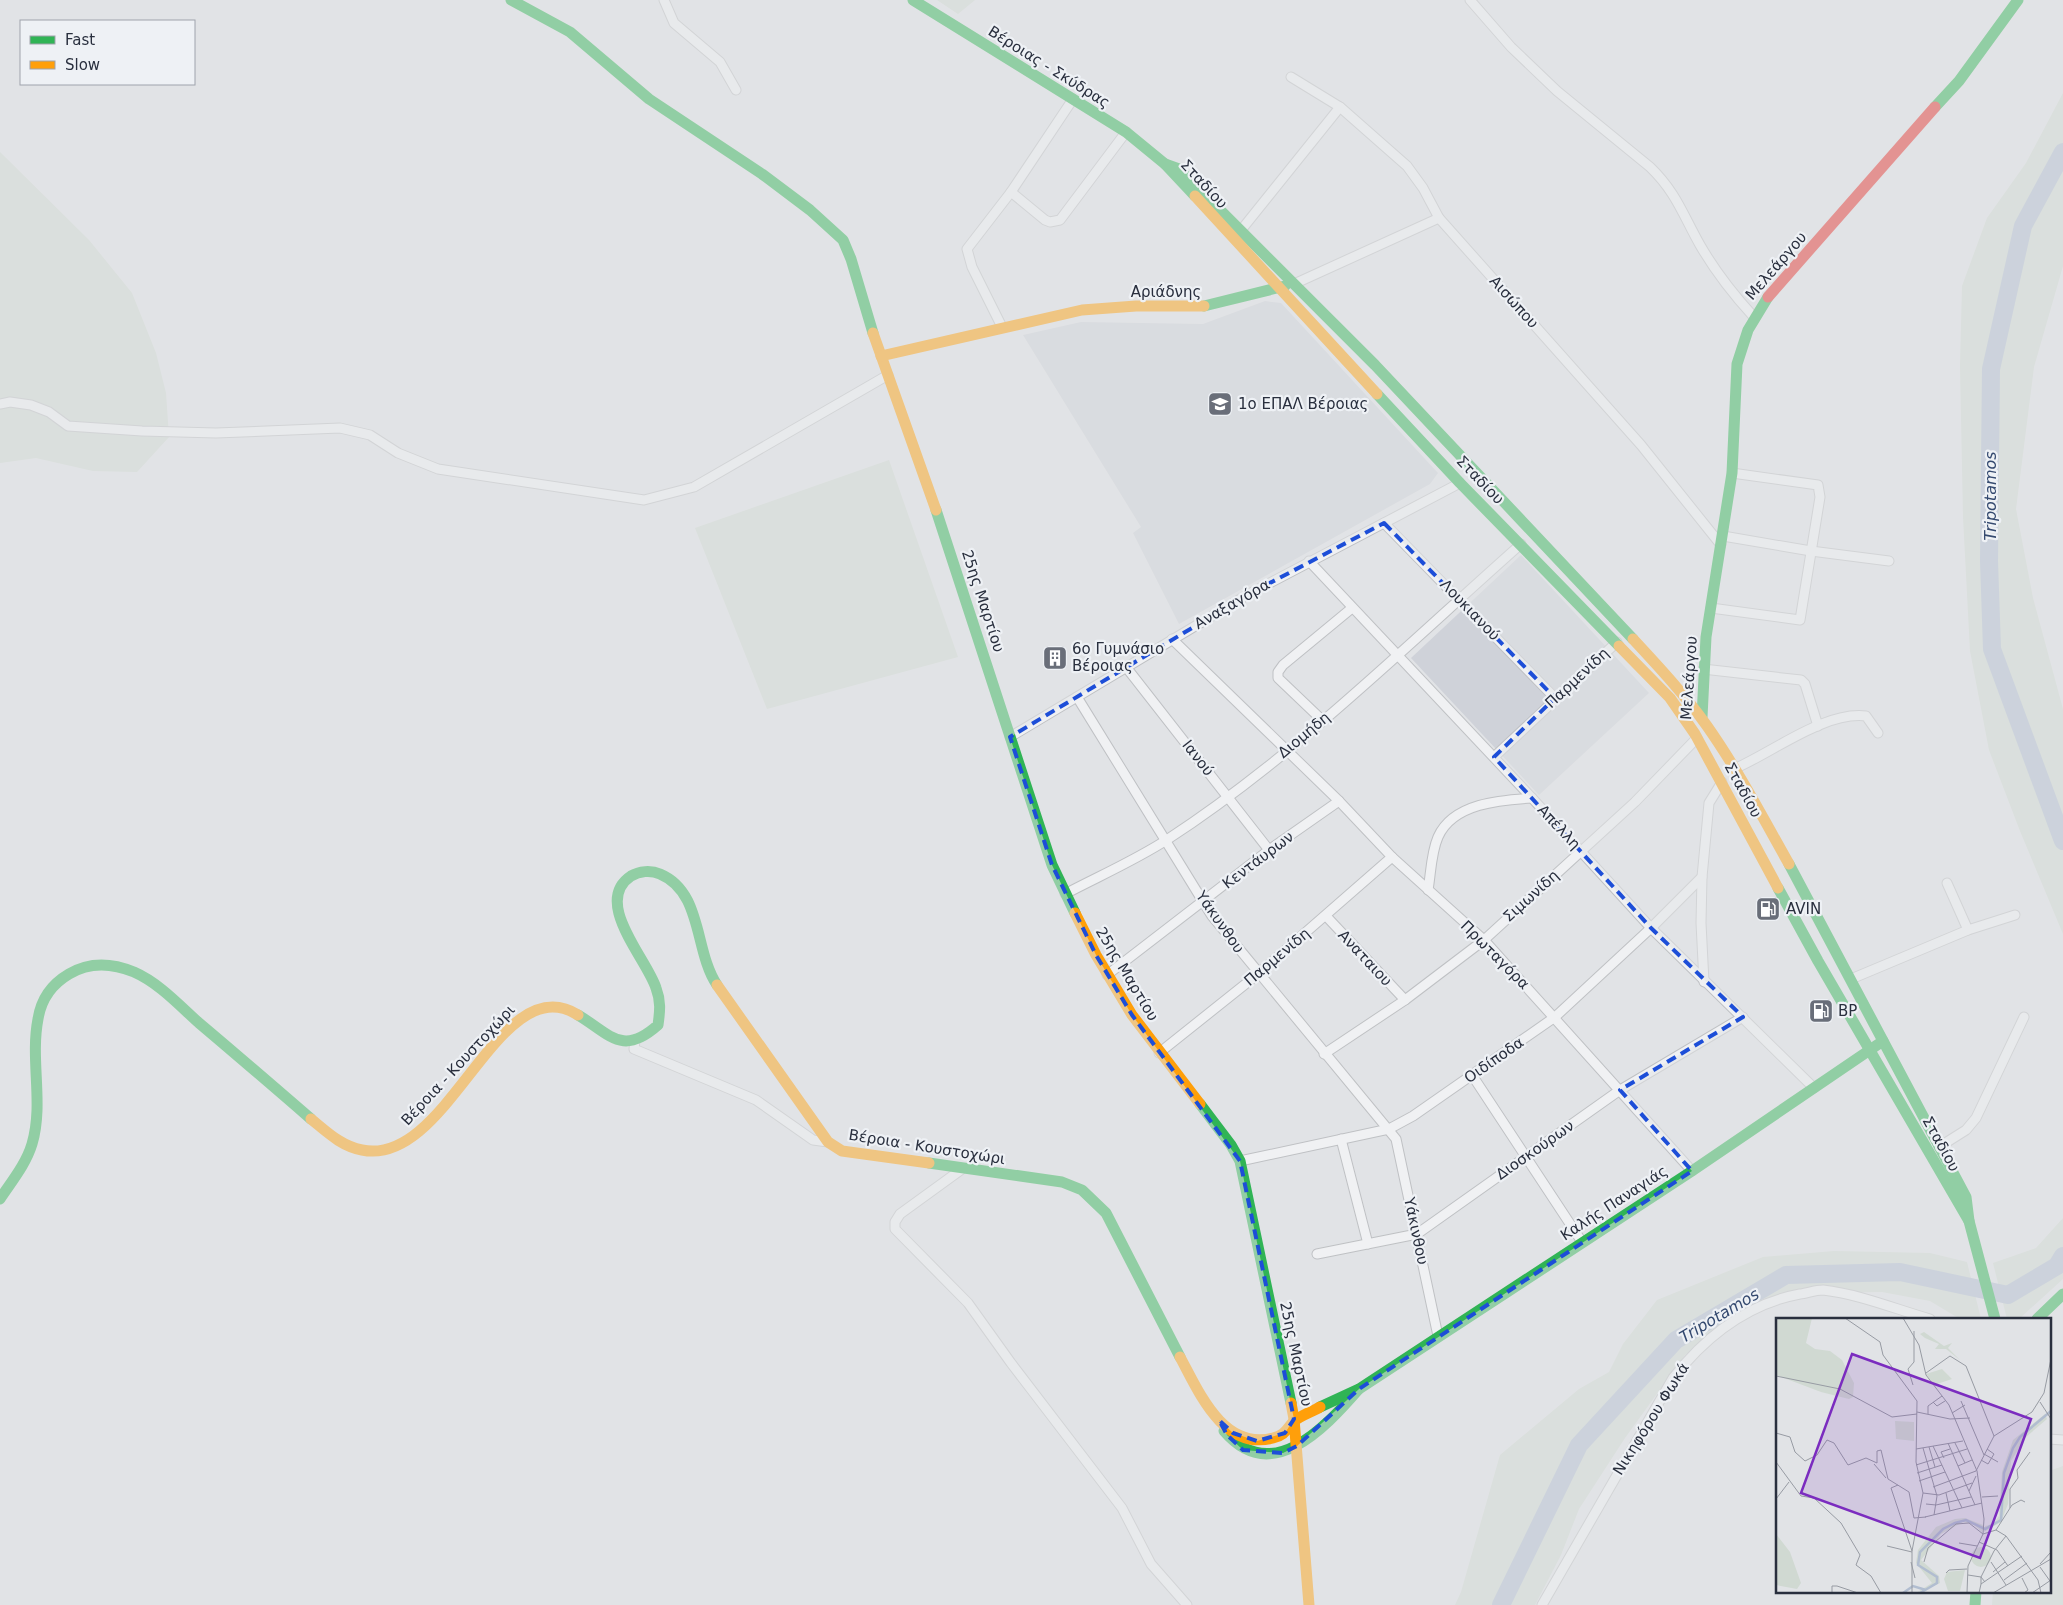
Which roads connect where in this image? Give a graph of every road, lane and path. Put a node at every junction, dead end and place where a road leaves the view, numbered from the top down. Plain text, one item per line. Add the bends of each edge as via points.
1 (512, 0) edge
2 (664, 0) edge
3 (913, 0) edge
4 (1470, 0) edge
5 (2018, 0) edge
6 (1292, 77) dead end
7 (736, 90) dead end
8 (1073, 99) junction
9 (1340, 107) junction
10 (1126, 132) junction
11 (1166, 164) junction
12 (1011, 192) junction
13 (1439, 218) junction
14 (1242, 230) junction
15 (1294, 284) junction
16 (1279, 288) junction
17 (1753, 316) junction
18 (1002, 327) junction
19 (881, 356) junction
20 (888, 375) junction
21 (0, 404) edge
22 (1732, 472) junction
23 (1460, 483) junction
24 (1384, 522) junction
25 (1722, 540) junction
26 (1521, 544) junction
27 (1811, 552) junction
28 (1309, 561) junction
29 (1889, 561) dead end
30 (1459, 599) junction
31 (1352, 608) junction
32 (1711, 608) junction
33 (1172, 639) junction
34 (1617, 642) junction
35 (1399, 655) junction
36 (1126, 667) junction
37 (1703, 668) junction
38 (1077, 697) junction
39 (1555, 698) junction
40 (1702, 717) junction
41 (1322, 720) junction
42 (1818, 726) junction
43 (1878, 733) dead end
44 (1010, 737) junction
45 (1698, 738) junction
46 (1286, 750) junction
47 (1494, 757) junction
48 (1736, 768) junction
49 (1722, 782) junction
50 (1228, 796) junction
51 (1532, 798) junction
52 (1339, 801) junction
53 (1167, 840) junction
54 (1269, 850) junction
55 (1581, 850) junction
56 (1392, 857) junction
57 (1702, 877) junction
58 (1947, 883) dead end
59 (1428, 890) junction
60 (1065, 894) junction
61 (1203, 900) junction
62 (2014, 915) dead end
63 (1326, 916) junction
64 (1651, 928) junction
65 (1968, 930) junction
66 (1484, 940) junction
67 (1258, 974) junction
68 (1107, 975) junction
69 (1852, 979) junction
70 (1704, 982) junction
71 (1404, 1000) junction
72 (1555, 1017) junction
73 (2024, 1017) dead end
74 (1744, 1018) junction
75 (635, 1041) junction
76 (1883, 1041) junction
77 (1871, 1051) junction
78 (1159, 1053) junction
79 (1324, 1054) junction
80 (1472, 1075) junction
81 (1814, 1088) junction
82 (1620, 1090) junction
83 (1390, 1129) junction
84 (1341, 1139) junction
85 (828, 1142) junction
86 (1939, 1147) junction
87 (1526, 1156) junction
88 (1240, 1162) junction
89 (962, 1169) junction
90 (1692, 1171) junction
91 (0, 1199) edge
92 (1969, 1221) junction
93 (1417, 1234) junction
94 (1582, 1242) junction
95 (1368, 1244) junction
96 (1317, 1254) dead end
97 (2063, 1295) edge
98 (1927, 1318) edge
99 (1995, 1318) edge
100 (2038, 1318) edge
101 (1438, 1336) junction
102 (1359, 1389) junction
103 (1219, 1420) junction
104 (1293, 1422) junction
105 (2050, 1439) edge
106 (2063, 1440) edge
107 (1297, 1446) junction
108 (1976, 1592) edge
109 (1187, 1605) edge
110 (1309, 1605) edge
111 (1542, 1605) edge
112 (1975, 1605) edge

1 - 19 street, 25ης Μαρτίου via 570,32 648,99 762,174 843,240
2 - 7 street via 674,23 720,62
3 - 8 street, Βέροιας - Σκύδρας
4 - 17 street via 1511,48 1557,91 1663,179 1724,284
5 - 17 street, Μελεάργου via 1959,81
6 - 9 street, Αισώπου
8 - 10 street, Βέροιας - Σκύδρας
8 - 12 street
9 - 13 street, Αισώπου via 1407,166
9 - 14 street
10 - 11 street, Βέροιας - Σκύδρας
10 - 12 street via 1060,220 1045,220
11 - 14 street, Σταδίου via 1179,169
11 - 16 street, Σταδίου
12 - 18 street via 967,251
13 - 15 street, Αριάδνης
13 - 25 street, Αισώπου
14 - 15 street, Σταδίου
15 - 16 street, Αριάδνης
15 - 40 street, Σταδίου via 1375,365
16 - 18 street, Αριάδνης via 1210,306 1082,310
16 - 23 street, Σταδίου
17 - 22 street, Μελεάργου via 1737,364
18 - 19 street, Αριάδνης
19 - 20 street, 25ης Μαρτίου
20 - 21 street via 694,487 644,500 438,469 398,453 370,435 340,428 216,432 68,426 49,412 31,405
20 - 44 street, 25ης Μαρτίου via 937,511
22 - 25 street, Μελεάργου
22 - 27 street via 1818,485 1820,497
23 - 24 street, Αναξαγόρα
23 - 26 street, Σταδίου
24 - 28 street, Αναξαγόρα
24 - 30 street, Λουκιανού
25 - 27 street
25 - 32 street, Μελεάργου
26 - 30 street, Διομήδη
26 - 34 street, Σταδίου
27 - 29 street
27 - 32 street via 1800,620
28 - 31 street, Απέλλη
28 - 33 street, Αναξαγόρα
30 - 35 street, Διομήδη
30 - 39 street, Λουκιανού
31 - 35 street, Απέλλη
31 - 41 street via 1278,672 1278,678
32 - 37 street, Μελεάργου
33 - 36 street, Αναξαγόρα
33 - 46 street, Πρωταγόρα
34 - 39 street, Παρμενίδη
34 - 45 street, Σταδίου via 1670,698
35 - 41 street, Διομήδη
35 - 47 street, Απέλλη
36 - 38 street, Αναξαγόρα
36 - 50 street, Ιανού
37 - 40 street, Μελεάργου
37 - 42 street via 1801,680
38 - 44 street, Αναξαγόρα
38 - 53 street, Υάκυνθου
39 - 47 street, Παρμενίδη
40 - 45 street, Μελεάργου
40 - 48 street, Σταδίου
41 - 46 street, Διομήδη
42 - 43 street via 1858,715 1866,716
42 - 48 street
44 - 60 street, 25ης Μαρτίου via 1052,865
45 - 49 street, Σταδίου
45 - 55 street, Σιμωνίδη via 1635,802
46 - 50 street, Διομήδη
46 - 52 street, Πρωταγόρα
47 - 51 street, Απέλλη
48 - 69 street, Σταδίου
49 - 57 street via 1709,803
49 - 77 street, Σταδίου via 1818,961
50 - 53 street, Διομήδη
50 - 54 street, Ιανού
51 - 55 street, Απέλλη
51 - 59 street via 1482,804 1447,824 1438,836
52 - 54 street, Κεντάυρων
52 - 56 street, Πρωταγόρα
53 - 60 street, Διομήδη
53 - 61 street, Υάκυνθου
54 - 61 street, Κεντάυρων
55 - 64 street, Απέλλη
55 - 66 street, Σιμωνίδη
56 - 59 street, Πρωταγόρα
56 - 63 street, Παρμενίδη
57 - 64 street, Οιδίποδα
57 - 70 street
58 - 65 street
59 - 66 street, Πρωταγόρα
60 - 68 street, 25ης Μαρτίου
61 - 67 street, Υάκυνθου
61 - 68 street, Κεντάυρων
62 - 65 street
63 - 67 street, Παρμενίδη
63 - 71 street, Αναταιου
64 - 70 street, Απέλλη
64 - 72 street, Οιδίποδα
65 - 69 street
66 - 71 street, Σιμωνίδη
66 - 72 street, Πρωταγόρα
67 - 78 street, Παρμενίδη
67 - 79 street, Υάκυνθου
68 - 78 street, 25ης Μαρτίου
69 - 76 street, Σταδίου
70 - 74 street, Απέλλη
71 - 79 street, Σιμωνίδη
72 - 80 street, Οιδίποδα
72 - 82 street, Πρωταγόρα
73 - 86 street via 1976,1118 1966,1130
74 - 81 street, Απέλλη
74 - 82 street, Διοσκούρων
75 - 85 street via 634,1049 756,1100 813,1140
75 - 85 street, Βέροια - Κουστοχώρι via 658,1025 663,1009 655,983 618,918 616,892 631,875 654,871 674,879 682,890 692,911 711,974
75 - 91 street, Βέροια - Κουστοχώρι via 614,1039 562,1006 545,1006 528,1012 514,1022 434,1115 408,1140 391,1149 370,1153 336,1140 150,981 113,966 84,967 64,975 54,984 39,1009 35,1033 37,1111 34,1137 25,1160
76 - 77 street, Καλής Παναγιάς
76 - 86 street, Σταδίου
77 - 81 street, Καλής Παναγιάς
77 - 92 street, Σταδίου
78 - 88 street, 25ης Μαρτίου via 1231,1145
79 - 83 street, Υάκυνθου
80 - 83 street, Οιδίποδα
80 - 87 street
81 - 90 street, Καλής Παναγιάς
82 - 87 street, Διοσκούρων
82 - 90 street, Πρωταγόρα
83 - 84 street, Οιδίποδα
83 - 93 street, Υάκινθου via 1396,1139
84 - 88 street, Οιδίποδα
84 - 95 street
85 - 89 street, Βέροια - Κουστοχώρι via 855,1153
86 - 92 street, Σταδίου via 1966,1197
87 - 93 street, Διοσκούρων
87 - 94 street
88 - 104 street, 25ης Μαρτίου
89 - 103 street, Βέροια - Κουστοχώρι via 1062,1182 1091,1196 1106,1213 1190,1375
89 - 109 street via 900,1214 895,1229 968,1303 1122,1508 1150,1564
90 - 94 street, Καλής Παναγιάς
92 - 99 street, Σταδίου
93 - 95 street, Διοσκούρων
93 - 101 street, Υάκινθου
94 - 101 street, Καλής Παναγιάς
95 - 96 street, Διοσκούρων
97 - 100 street
98 - 111 street, Νικηφόρου Φωκά via 1880,1303 1821,1290 1784,1297 1749,1312 1712,1335 1673,1378
101 - 102 street, Καλής Παναγιάς
102 - 104 street, Καλής Παναγιάς
102 - 107 street, Καλής Παναγιάς
103 - 104 street, Βέροια - Κουστοχώρι via 1233,1433 1257,1441 1285,1433
103 - 107 street, Βέροια - Κουστοχώρι via 1226,1435 1243,1450 1278,1454
104 - 107 street, 25ης Μαρτίου
105 - 106 street
107 - 110 street, 25ης Μαρτίου
108 - 112 street

